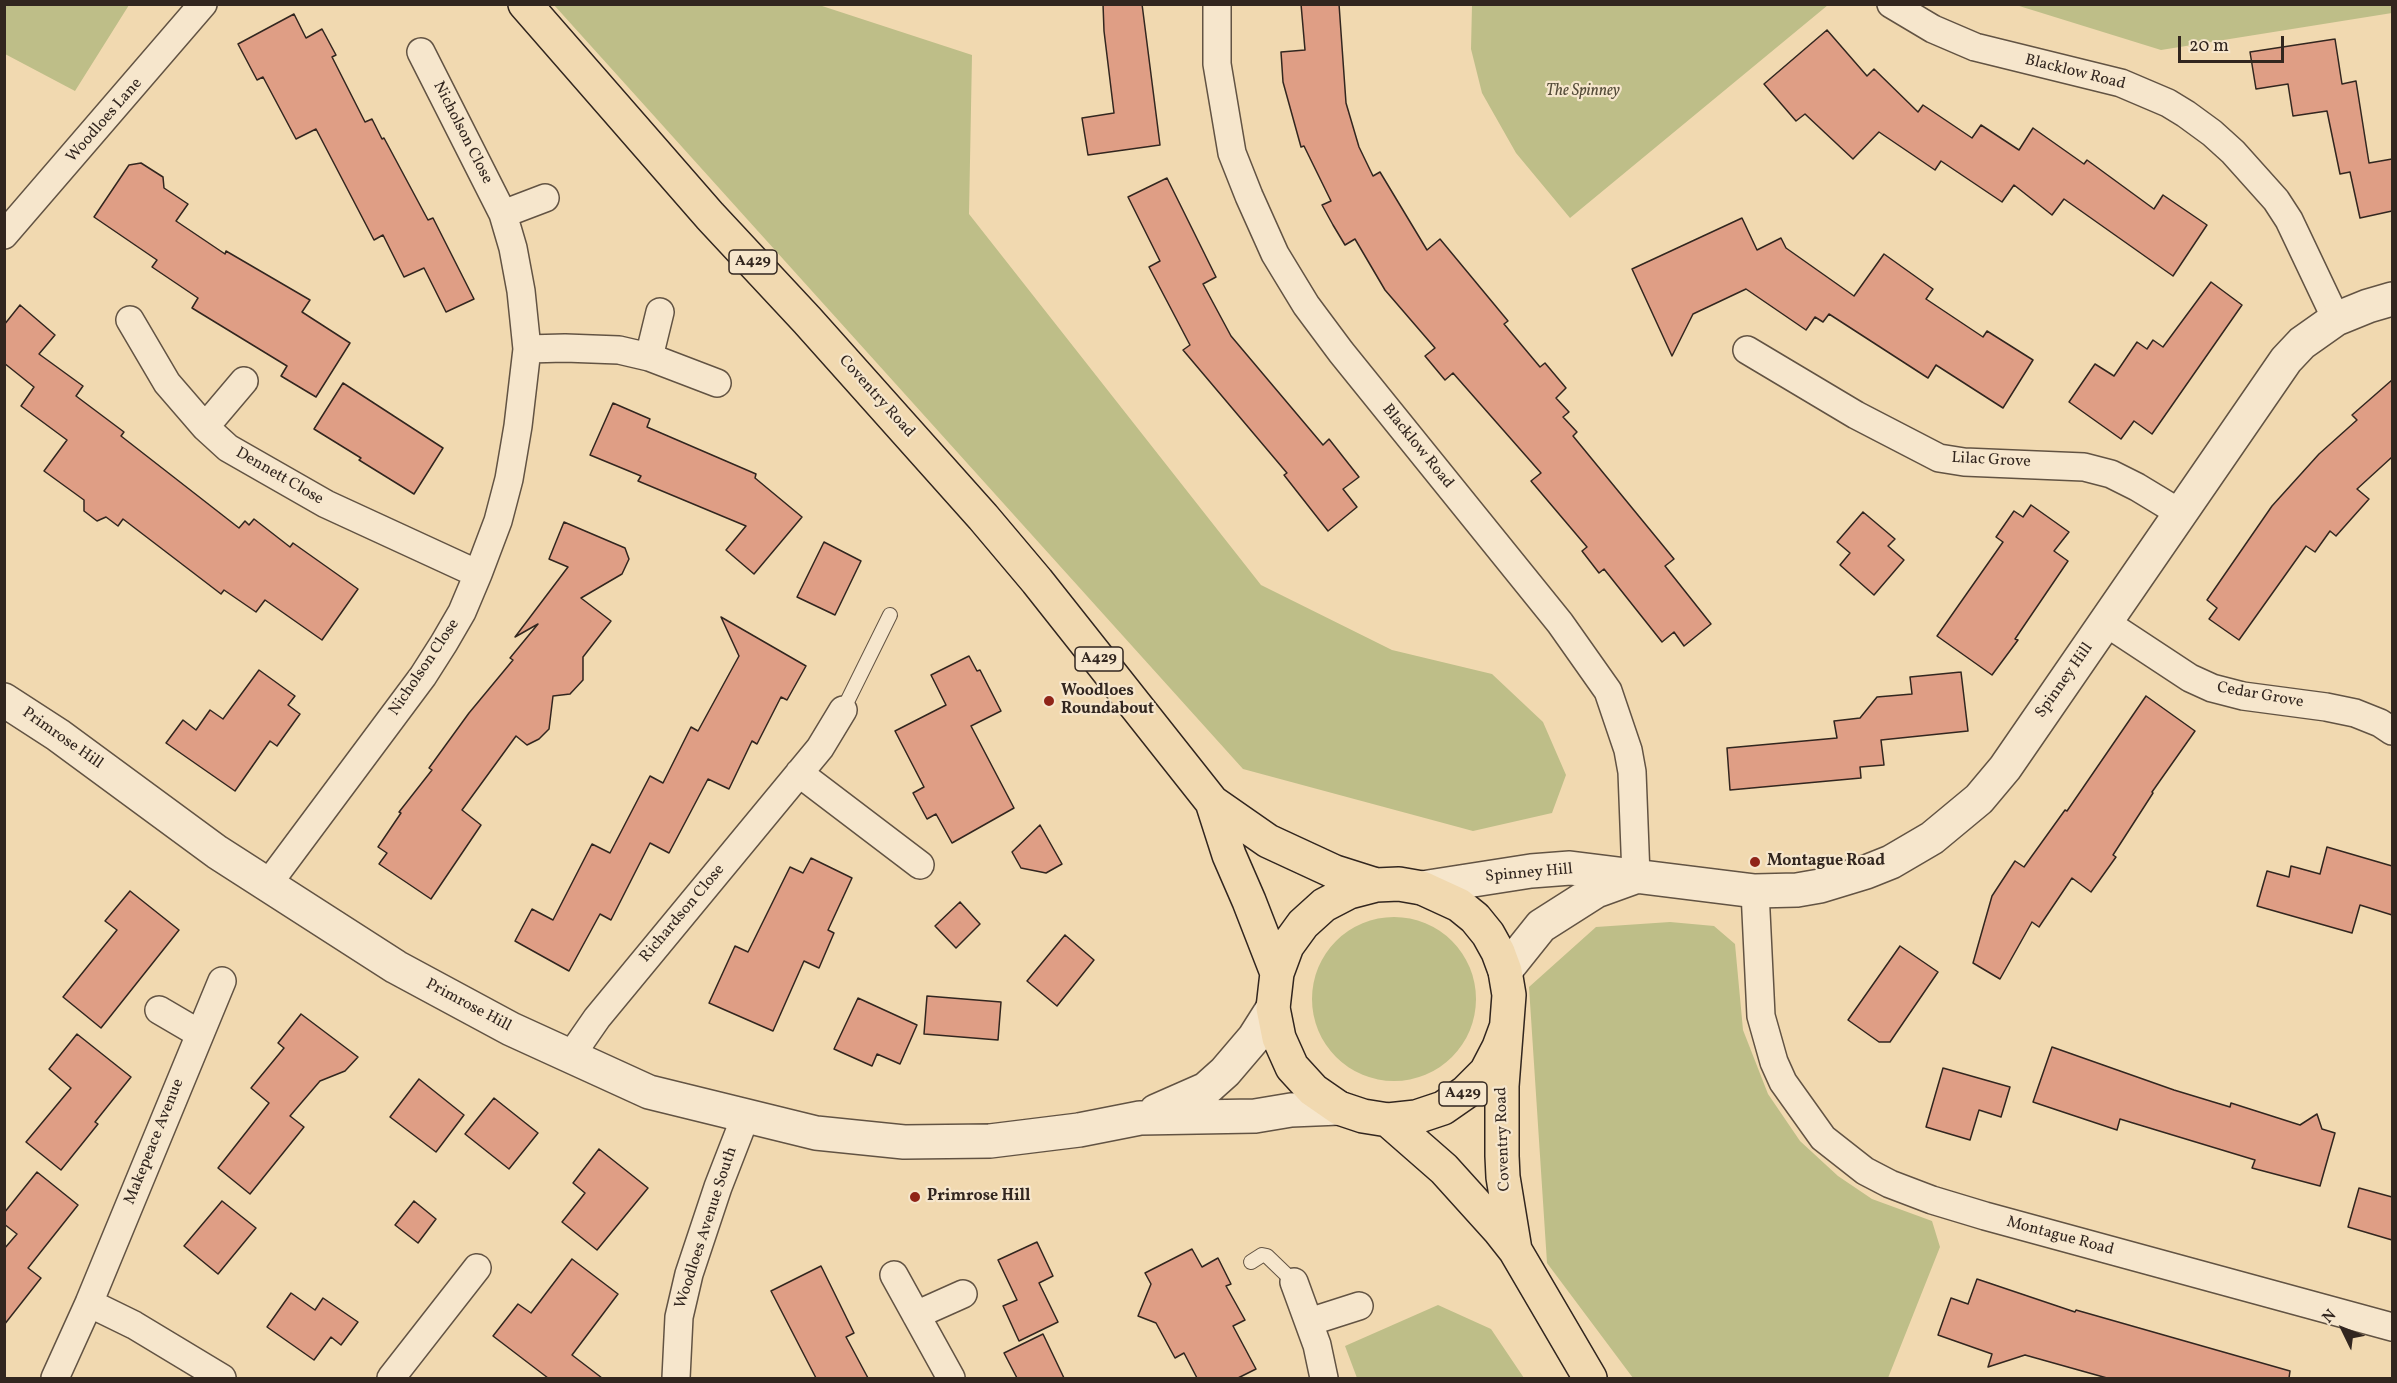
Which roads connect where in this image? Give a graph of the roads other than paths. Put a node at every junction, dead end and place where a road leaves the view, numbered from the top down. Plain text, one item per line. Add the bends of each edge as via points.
1 (203, 4) edge
2 (525, 4) edge
3 (1217, 4) edge
4 (1891, 4) edge
5 (421, 52) dead end
6 (546, 198) dead end
7 (503, 214) junction
8 (4, 235) edge
9 (2392, 299) edge
10 (660, 312) dead end
11 (2336, 319) junction
12 (130, 320) dead end
13 (527, 349) junction
14 (1747, 350) dead end
15 (649, 357) junction
16 (244, 381) dead end
17 (717, 383) dead end
18 (205, 427) junction
19 (2180, 513) junction
20 (478, 574) junction
21 (890, 615) dead end
22 (2105, 622) junction
23 (4, 700) edge
24 (843, 710) joint
25 (2392, 731) edge
26 (799, 772) junction
27 (1212, 802) junction
28 (920, 865) dead end
29 (1636, 876) junction
30 (268, 884) junction
31 (1376, 885) junction
32 (1422, 888) junction
33 (1755, 891) junction
34 (1505, 971) junction
35 (1277, 973) junction
36 (222, 981) dead end
37 (1273, 1008) junction
38 (159, 1010) dead end
39 (1506, 1028) junction
40 (200, 1034) junction
41 (570, 1057) junction
42 (1339, 1108) junction
43 (746, 1115) junction
44 (1140, 1118) junction
45 (1388, 1120) junction
46 (1515, 1250) junction
47 (1251, 1262) dead end
48 (477, 1268) dead end
49 (894, 1275) dead end
50 (1294, 1282) joint
51 (963, 1294) dead end
52 (89, 1303) junction
53 (1359, 1306) dead end
54 (916, 1315) junction
55 (1309, 1322) junction
56 (2392, 1327) edge
57 (56, 1378) edge
58 (222, 1378) edge
59 (391, 1378) edge
60 (676, 1378) edge
61 (951, 1378) edge
62 (1324, 1378) edge
63 (1590, 1378) edge

1 - 8 street, Woodloes Lane
2 - 27 main road, Coventry Road / A429 via 710,216 983,517
3 - 29 street, Blacklow Road via 1217,64 1232,153 1275,254 1341,352 1560,622 1608,691 1630,761
4 - 11 street, Blacklow Road via 1933,29 1975,47 2121,83 2169,103 2194,120 2233,152 2276,200
5 - 7 street, Nicholson Close
6 - 7 street
7 - 13 street, Nicholson Close via 521,291
9 - 11 street, Spinney Hill
10 - 15 street
11 - 19 street, Spinney Hill via 2302,343 2286,360
12 - 18 street, Dennett Close via 167,383
13 - 15 street via 619,350
13 - 20 street, Nicholson Close via 509,479
14 - 19 street, Lilac Grove via 1856,415 1939,458 2084,467 2111,474
15 - 17 street
16 - 18 street
18 - 20 street, Dennett Close via 228,448 326,504
19 - 22 street, Spinney Hill
20 - 30 street, Nicholson Close via 462,612 423,676
21 - 24 lane, Richardson Close
22 - 25 street, Cedar Grove via 2190,678 2212,688 2355,713
22 - 33 street, Spinney Hill via 2005,768 1979,799 1946,827 1891,862 1845,880 1797,890
23 - 30 street, Primrose Hill
24 - 26 street, Richardson Close via 820,748
26 - 28 street
26 - 41 street, Richardson Close via 597,1018
27 - 31 main road, Coventry Road via 1268,841 1335,872
27 - 35 main road, Coventry Road
29 - 32 street, Spinney Hill via 1570,868
29 - 33 street, Spinney Hill
29 - 34 street, Spinney Hill via 1596,891 1541,926
30 - 41 street, Primrose Hill via 396,967
31 - 32 main road, Coventry Road / A429
31 - 35 main road, Coventry Road / A429 via 1349,892 1324,905 1287,946
32 - 34 main road, Coventry Road / A429 via 1448,898 1475,918 1488,934
33 - 56 street, Montague Road via 1761,1016 1774,1062 1783,1082 1823,1138 1865,1171 1932,1200 1984,1216
34 - 39 main road, Coventry Road / A429 via 1509,995
35 - 37 main road, Coventry Road / A429
36 - 40 street, Makepeace Avenue
37 - 42 main road, Coventry Road / A429 via 1279,1038 1292,1066 1313,1090
37 - 44 street, Primrose Hill via 1254,1038 1206,1089
38 - 40 street
39 - 45 main road, Coventry Road / A429 via 1486,1072 1466,1092 1443,1108 1416,1117
39 - 46 main road, Coventry Road via 1502,1156
40 - 52 street, Makepeace Avenue
41 - 43 street, Primrose Hill via 649,1092
42 - 44 street, Primrose Hill via 1255,1116
42 - 45 main road, Coventry Road / A429
43 - 44 street, Primrose Hill via 816,1133 912,1142 990,1141
43 - 60 street, Woodloes Avenue South via 689,1274 679,1317
45 - 46 main road, Coventry Road via 1455,1180
46 - 63 main road, Coventry Road
47 - 50 lane via 1267,1256
48 - 59 street
49 - 54 street
50 - 55 street
51 - 54 street
52 - 57 street, Makepeace Avenue
52 - 58 street
53 - 55 street
54 - 61 street
55 - 62 street

